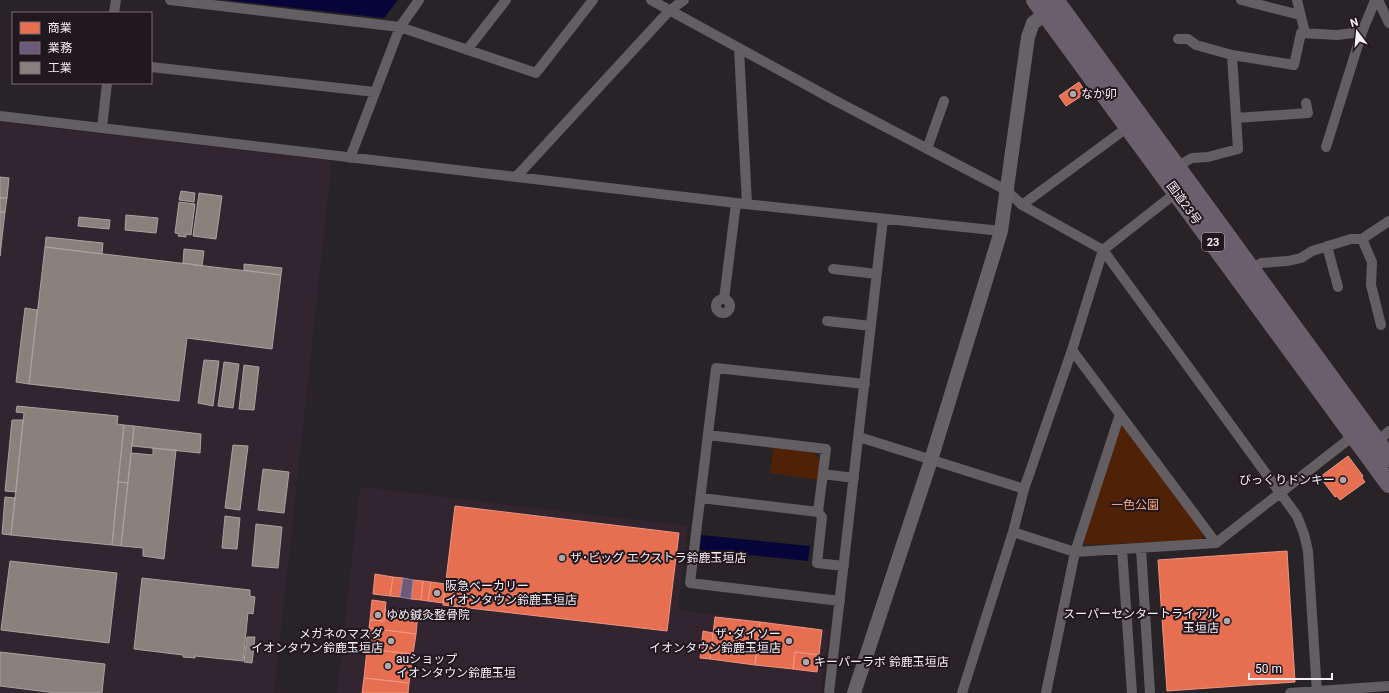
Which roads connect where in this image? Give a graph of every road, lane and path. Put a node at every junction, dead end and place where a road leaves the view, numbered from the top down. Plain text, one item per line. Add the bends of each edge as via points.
1 (116, 0) edge
2 (170, 0) edge
3 (419, 0) edge
4 (506, 0) edge
5 (593, 0) edge
6 (651, 0) edge
7 (684, 0) edge
8 (1242, 0) edge
9 (1297, 0) edge
10 (1378, 0) edge
11 (1048, 4) edge
12 (669, 11) junction
13 (114, 12) edge
14 (1300, 14) junction
15 (1389, 23) edge
16 (400, 27) junction
17 (1362, 32) junction
18 (1304, 33) junction
19 (1178, 39) dead end
20 (739, 49) junction
21 (466, 50) junction
22 (1232, 55) junction
23 (152, 67) edge
24 (107, 84) edge
25 (375, 92) junction
26 (944, 101) dead end
27 (1306, 103) dead end
28 (0, 116) edge
29 (1236, 118) junction
30 (1128, 127) junction
31 (102, 128) junction
32 (1326, 147) dead end
33 (927, 149) junction
34 (350, 158) junction
35 (1176, 167) junction
36 (517, 176) junction
37 (1006, 190) junction
38 (1177, 192) junction
39 (736, 203) junction
40 (747, 204) junction
41 (1022, 205) junction
42 (883, 219) junction
43 (1389, 221) edge
44 (1001, 231) junction
45 (1362, 240) junction
46 (1327, 246) junction
47 (1103, 250) junction
48 (833, 269) dead end
49 (1250, 269) junction
50 (877, 274) junction
51 (1338, 287) dead end
52 (724, 299) dead end
53 (827, 321) dead end
54 (1381, 325) dead end
55 (871, 326) junction
56 (1072, 350) junction
57 (865, 384) junction
58 (1120, 414) junction
59 (708, 435) junction
60 (1353, 436) junction
61 (859, 437) junction
62 (1383, 437) edge
63 (1389, 458) edge
64 (931, 460) junction
65 (823, 474) junction
66 (854, 478) junction
67 (1389, 484) edge
68 (1024, 489) junction
69 (1281, 493) junction
70 (701, 498) junction
71 (818, 512) junction
72 (1013, 532) junction
73 (1216, 543) junction
74 (1141, 548) junction
75 (1122, 549) junction
76 (1076, 552) junction
77 (844, 566) junction
78 (840, 601) junction
79 (1389, 686) edge
80 (1317, 692) edge
81 (829, 693) edge
82 (854, 693) edge
83 (962, 693) edge
84 (1046, 693) edge
85 (1132, 693) edge
86 (1150, 693) edge
87 (1290, 693) edge

1 - 13 street
2 - 16 street
3 - 16 street
4 - 21 street
5 - 21 street via 536,73
6 - 12 street
7 - 12 street
8 - 14 street
9 - 14 street
10 - 15 street
10 - 17 street via 1374,3
11 - 30 highway, 国道23号 / 23
11 - 35 highway, 国道23号 / 23
11 - 37 street via 1033,23 1028,37
12 - 20 street
12 - 36 street
14 - 18 street
16 - 21 street
16 - 25 street
17 - 18 street via 1337,35
17 - 32 street
18 - 22 street via 1301,33 1294,65
19 - 22 street via 1188,39 1196,46
20 - 33 street
20 - 40 street
22 - 29 street
23 - 25 street
24 - 31 street
25 - 34 street
26 - 33 street
27 - 29 street via 1308,113
28 - 31 street
29 - 35 street via 1238,149 1208,157 1192,158
30 - 38 highway, 国道23号 / 23
30 - 41 street
31 - 34 street
33 - 37 street
34 - 36 street
35 - 49 highway, 国道23号 / 23
36 - 39 street
37 - 41 street
37 - 44 street
38 - 47 street
38 - 60 highway, 国道23号 / 23
39 - 40 street
39 - 52 street
40 - 42 street
41 - 47 street
42 - 44 street
42 - 50 street
43 - 45 street
44 - 64 street
45 - 46 street via 1351,239
45 - 54 street via 1372,262 1371,284
46 - 49 street via 1301,258 1261,263
46 - 51 street
47 - 56 street
47 - 69 street
48 - 50 street
49 - 62 highway, 国道23号 / 23
50 - 55 street
53 - 55 street
55 - 57 street
56 - 58 street
56 - 68 street
57 - 59 street via 716,368
57 - 61 street
58 - 73 street
58 - 76 street
59 - 65 street via 826,449
59 - 70 street
60 - 67 highway, 国道23号 / 23
60 - 69 street
61 - 64 street
61 - 66 street
62 - 63 highway, 国道23号 / 23
64 - 68 street
64 - 82 street
65 - 66 street
65 - 71 street
66 - 77 street
68 - 72 street
69 - 73 street
69 - 80 street via 1297,516 1306,544
70 - 71 street
70 - 78 street via 690,583
71 - 77 street via 822,517 816,563
72 - 76 street
72 - 83 street
73 - 74 street
74 - 75 street
74 - 86 street
75 - 76 street
75 - 85 street
76 - 84 street
77 - 78 street
78 - 81 street
79 - 80 street
80 - 87 street

